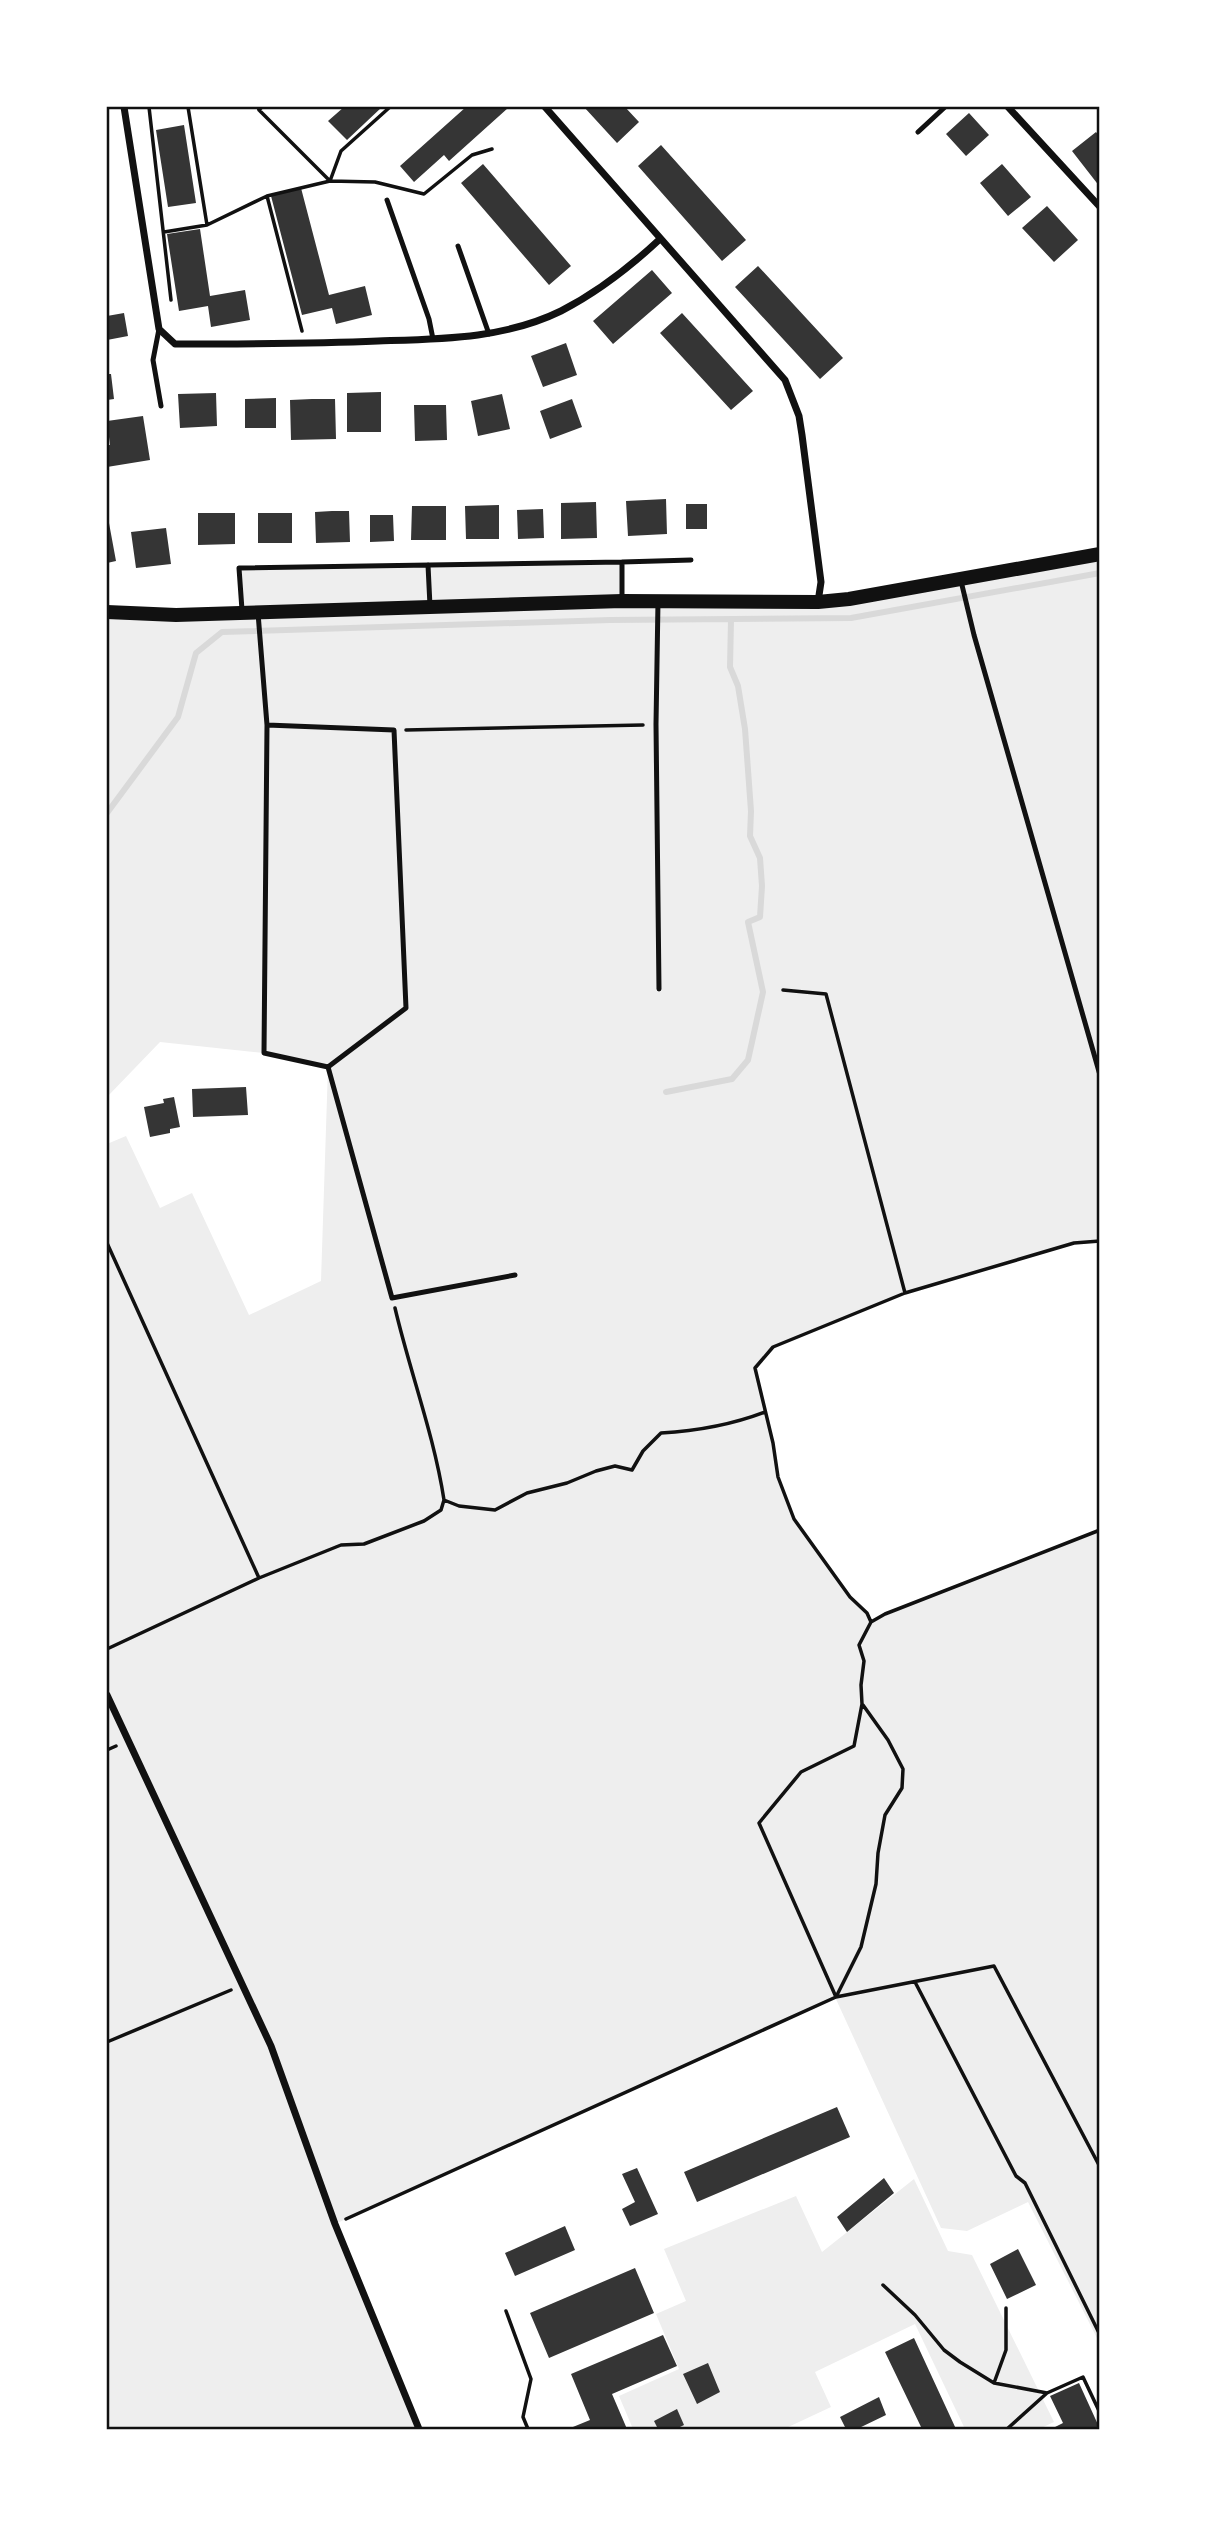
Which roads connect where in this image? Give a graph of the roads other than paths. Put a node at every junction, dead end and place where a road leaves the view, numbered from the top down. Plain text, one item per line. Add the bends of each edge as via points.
1 (124, 107) edge
2 (545, 107) edge
3 (945, 107) edge
4 (1008, 107) edge
5 (918, 132) dead end
6 (387, 200) dead end
7 (1100, 207) edge
8 (660, 239) junction
9 (458, 246) dead end
10 (159, 330) junction
11 (489, 334) junction
12 (433, 340) junction
13 (161, 406) dead end
14 (1100, 554) edge
15 (691, 560) dead end
16 (622, 562) junction
17 (428, 565) junction
18 (962, 584) junction
19 (622, 601) junction
20 (818, 602) junction
21 (430, 606) junction
22 (658, 607) junction
23 (107, 612) edge
24 (242, 613) junction
25 (259, 619) junction
26 (267, 725) junction
27 (659, 989) dead end
28 (328, 1067) junction
29 (1100, 1075) edge
30 (515, 1275) dead end
31 (107, 1695) edge
32 (419, 2429) edge

1 - 10 street
2 - 8 street
3 - 5 lane
4 - 7 street
6 - 12 lane
8 - 11 street via 597,291 559,312
8 - 20 street via 772,362 790,389 802,435 821,582
9 - 11 lane
10 - 12 street via 175,344
10 - 13 lane via 153,360
11 - 12 street
14 - 18 main road
15 - 16 lane
16 - 17 lane
16 - 19 lane
17 - 21 lane
17 - 24 lane via 239,568
18 - 20 main road
18 - 29 lane
19 - 21 main road
19 - 22 main road
20 - 22 main road
21 - 25 main road
22 - 27 lane
23 - 24 main road
24 - 25 main road
25 - 26 lane
26 - 28 lane via 264,1054
26 - 28 lane via 394,730 406,1008
28 - 30 lane via 392,1298
31 - 32 street via 271,2046 335,2224

